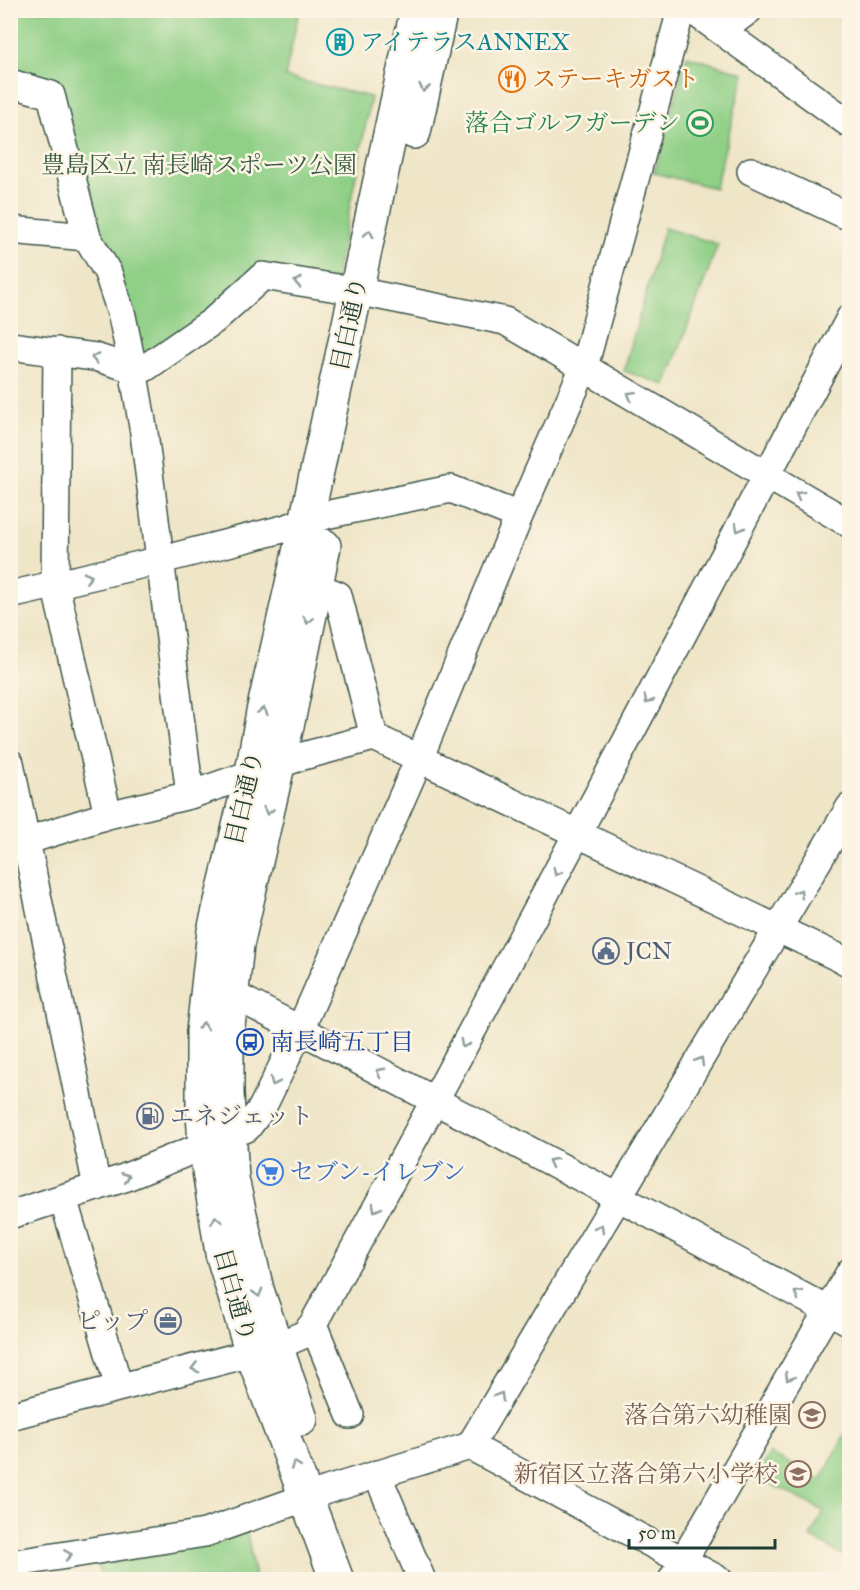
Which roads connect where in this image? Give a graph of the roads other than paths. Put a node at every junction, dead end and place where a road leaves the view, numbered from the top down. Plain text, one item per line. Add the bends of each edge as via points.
1 (417, 10) edge
2 (441, 10) edge
3 (681, 10) edge
4 (692, 10) edge
5 (749, 10) edge
6 (721, 31) junction
7 (10, 83) edge
8 (849, 124) edge
9 (751, 171) dead end
10 (849, 217) edge
11 (10, 230) edge
12 (87, 237) junction
13 (367, 294) junction
14 (849, 318) edge
15 (10, 346) edge
16 (57, 351) junction
17 (584, 367) junction
18 (133, 369) junction
19 (766, 476) junction
20 (519, 516) junction
21 (318, 518) junction
22 (849, 524) edge
23 (161, 560) junction
24 (55, 584) junction
25 (315, 586) junction
26 (10, 595) edge
27 (375, 737) junction
28 (419, 759) junction
29 (10, 763) edge
30 (265, 768) junction
31 (190, 795) junction
32 (849, 807) edge
33 (108, 815) junction
34 (578, 834) junction
35 (19, 844) edge
36 (778, 928) junction
37 (849, 963) edge
38 (219, 987) junction
39 (300, 1030) junction
40 (434, 1100) junction
41 (217, 1140) junction
42 (97, 1187) junction
43 (618, 1197) junction
44 (63, 1198) junction
45 (10, 1215) edge
46 (849, 1272) edge
47 (838, 1316) edge
48 (313, 1324) junction
49 (263, 1350) junction
50 (119, 1387) junction
51 (350, 1415) dead end
52 (10, 1416) edge
53 (470, 1446) junction
54 (377, 1474) junction
55 (317, 1494) junction
56 (10, 1564) edge
57 (678, 1570) edge
58 (337, 1580) edge
59 (360, 1580) edge
60 (422, 1580) edge
61 (719, 1580) edge

13 -> 1 main road, 目白通り
2 -> 13 main road, 目白通り
3 - 17 street
4 - 6 street
5 - 6 street
6 - 8 street
7 - 12 street via 51,95
9 - 10 street
11 - 12 street
12 - 18 street via 108,273
13 - 17 street via 505,321
13 -> 18 street via 263,276 213,321 145,368
13 - 21 main road, 目白通り
14 - 19 street
15 - 16 street
18 -> 16 street
16 - 24 street
19 -> 17 street
17 - 20 street
18 - 23 street
22 -> 19 street
19 -> 34 street
20 - 21 street via 451,489
20 - 28 street
21 - 23 street
21 - 25 main road, 目白通り
30 -> 21 main road, 目白通り via 262,712
24 -> 23 street
23 - 31 street
24 - 26 street
24 - 33 street
25 - 27 street via 338,595
25 -> 30 main road, 目白通り
27 - 28 street
27 - 30 street
28 - 34 street
28 - 39 street
29 - 35 street
30 - 31 street
30 - 38 main road, 目白通り via 237,945
31 - 33 street
36 -> 32 street
33 - 35 street
34 - 36 street
34 -> 40 street
35 - 42 street
36 - 37 street
43 -> 36 street
38 - 39 street
38 - 41 main road, 目白通り via 226,1035
40 -> 39 street
39 -> 41 street via 262,1107 247,1128
43 -> 40 street
40 -> 48 street
42 -> 41 street
41 - 49 main road, 目白通り via 232,1179 256,1290
42 - 44 street
47 -> 43 street
53 -> 43 street
44 - 45 street
44 - 50 street
46 - 47 street
47 -> 57 street
48 - 49 street via 305,1334
48 - 51 street
49 -> 50 street
49 - 55 main road, 目白通り
50 - 52 street
53 - 54 street
53 - 57 street
54 - 55 street
54 - 60 street
56 -> 55 street via 205,1533
55 - 58 main road, 目白通り
55 - 59 main road, 目白通り
57 - 61 street

